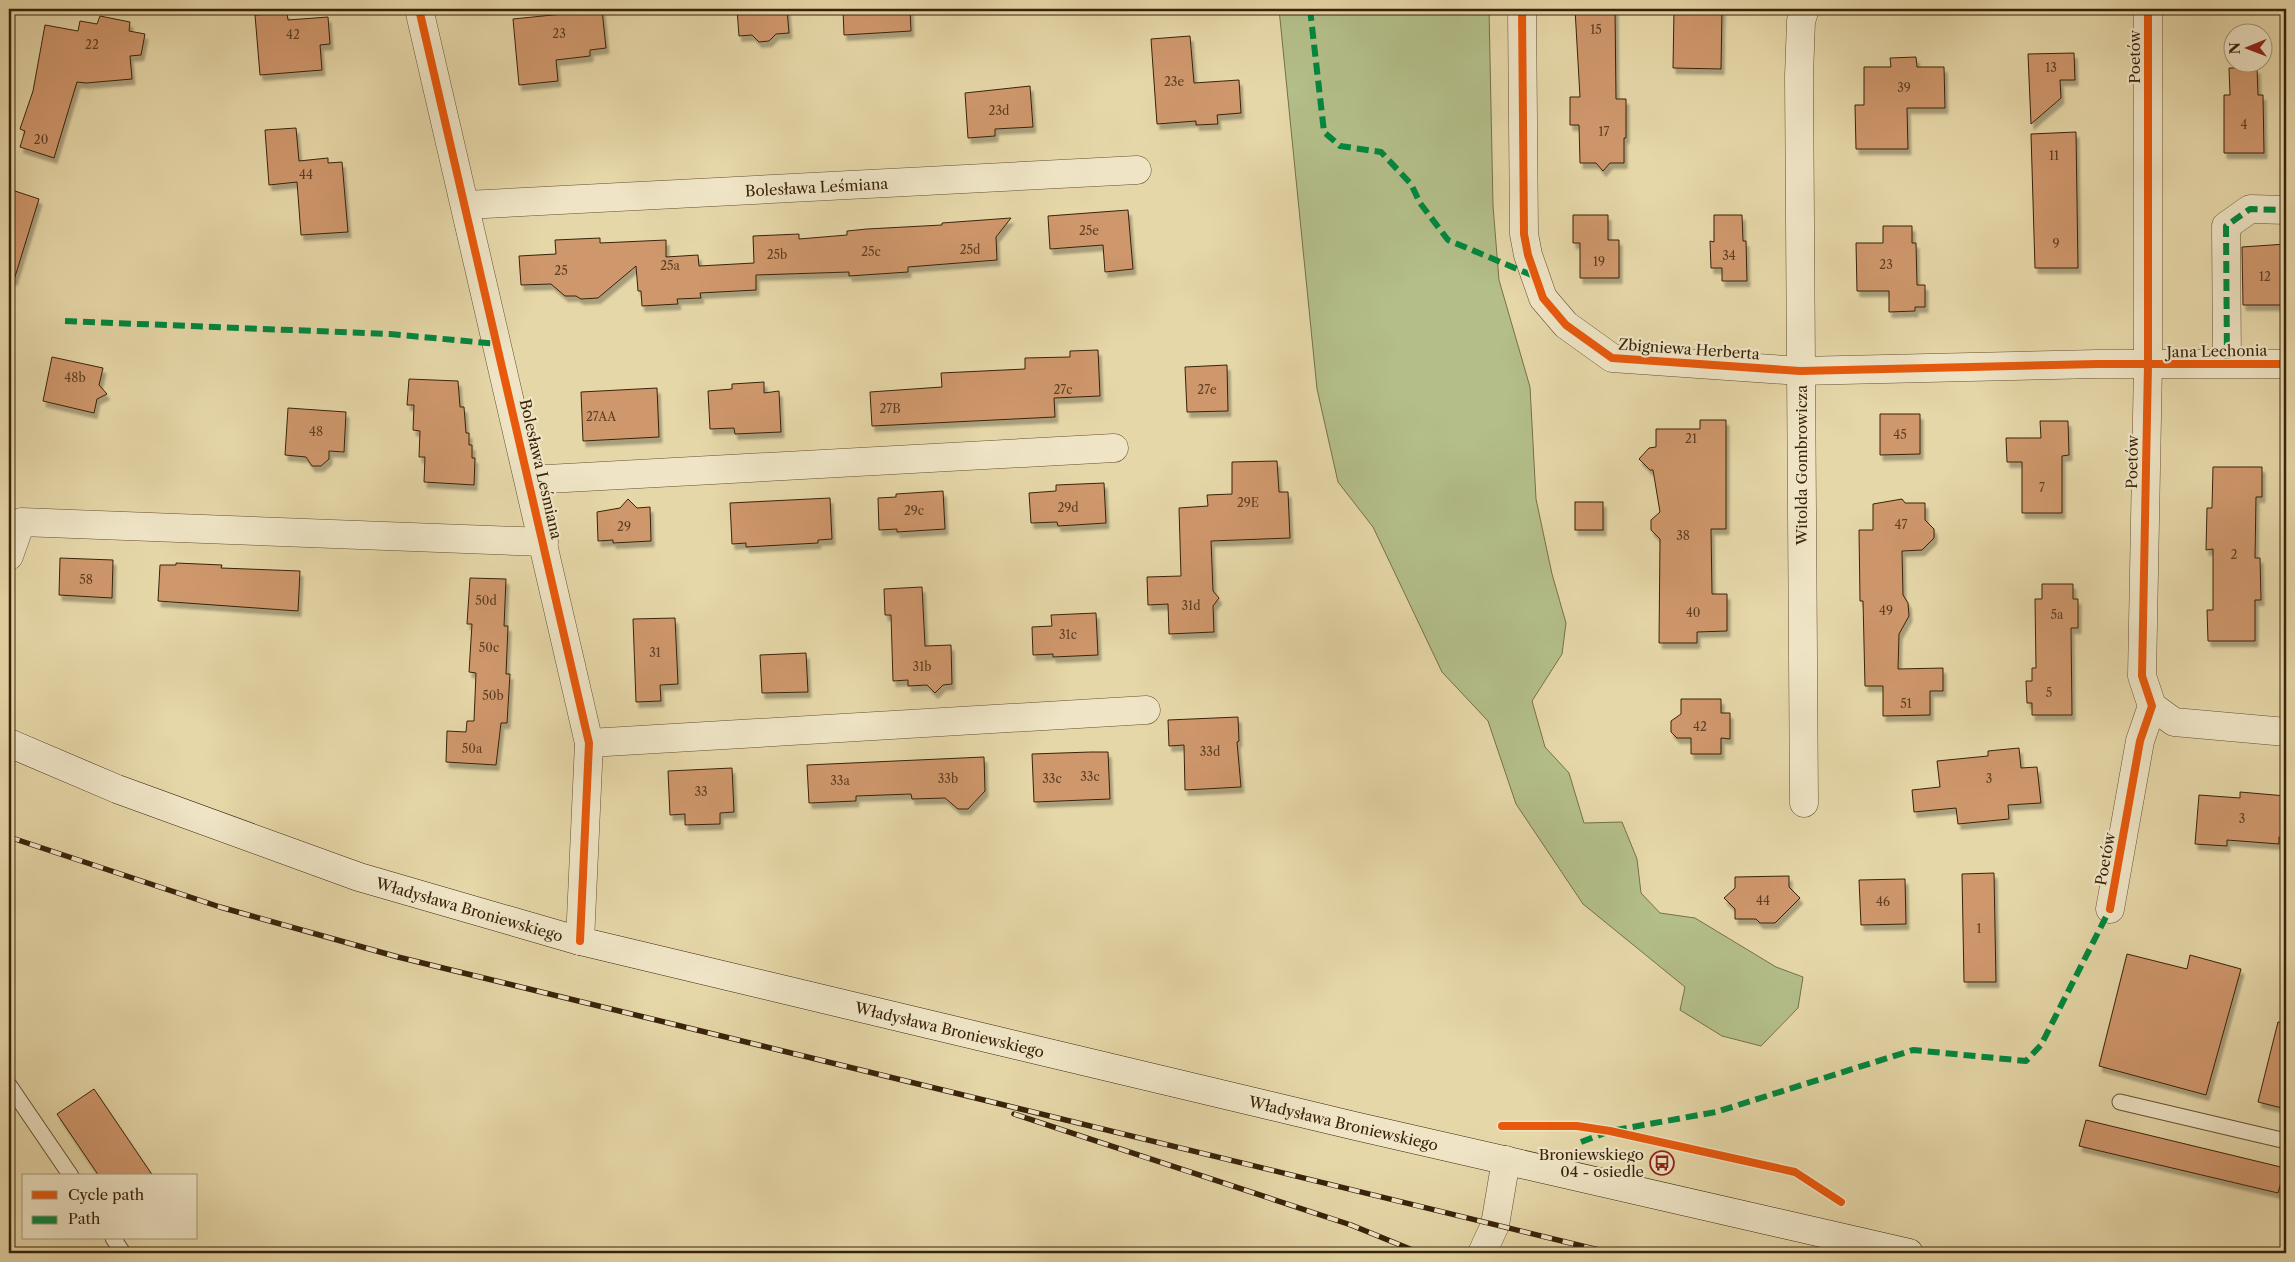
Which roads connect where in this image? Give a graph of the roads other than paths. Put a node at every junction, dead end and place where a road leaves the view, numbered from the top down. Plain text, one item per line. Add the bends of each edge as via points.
1 (419, 9) edge
2 (1522, 9) edge
3 (1806, 9) edge
4 (2148, 9) edge
5 (1137, 170) dead end
6 (466, 206) junction
7 (2286, 210) edge
8 (2227, 363) junction
9 (2286, 364) edge
10 (2148, 365) junction
11 (1800, 371) junction
12 (1114, 448) dead end
13 (529, 480) junction
14 (544, 542) junction
15 (9, 556) edge
16 (2152, 706) junction
17 (1146, 710) dead end
18 (2286, 732) edge
19 (9, 743) edge
20 (589, 743) junction
21 (1804, 803) dead end
22 (2110, 909) dead end
23 (580, 941) junction
24 (9, 1085) edge
25 (2120, 1102) dead end
26 (2286, 1141) edge
27 (1506, 1160) junction
28 (70, 1174) edge
29 (114, 1240) edge
30 (123, 1253) edge
31 (1482, 1253) edge
32 (1909, 1253) edge

1 - 6 street, Bolesława Leśmiana
2 - 11 street, Zbigniewa Herberta via 1524,234 1543,298 1566,324 1612,358
3 - 11 street, Witolda Gombrowicza via 1801,21 1799,76
4 - 10 street, Poetów
5 - 6 street, Bolesława Leśmiana
6 - 13 street, Bolesława Leśmiana
7 - 8 street via 2250,209 2226,226
8 - 9 street, Jana Lechonia
8 - 10 street, Jana Lechonia
10 - 11 street, Zbigniewa Herberta
10 - 16 street, Poetów via 2142,676
11 - 21 street, Witolda Gombrowicza
12 - 13 street
13 - 14 street, Bolesława Leśmiana
14 - 15 street via 21,522
14 - 20 street, Bolesława Leśmiana
16 - 18 street via 2174,722
16 - 22 street, Poetów via 2140,741
17 - 20 street
19 - 23 street, Władysława Broniewskiego via 117,789 359,877
20 - 23 street, Bolesława Leśmiana
23 - 27 street, Władysława Broniewskiego
24 - 28 lane
25 - 26 lane
27 - 31 street via 1495,1225
27 - 32 street, Władysława Broniewskiego
29 - 30 lane

